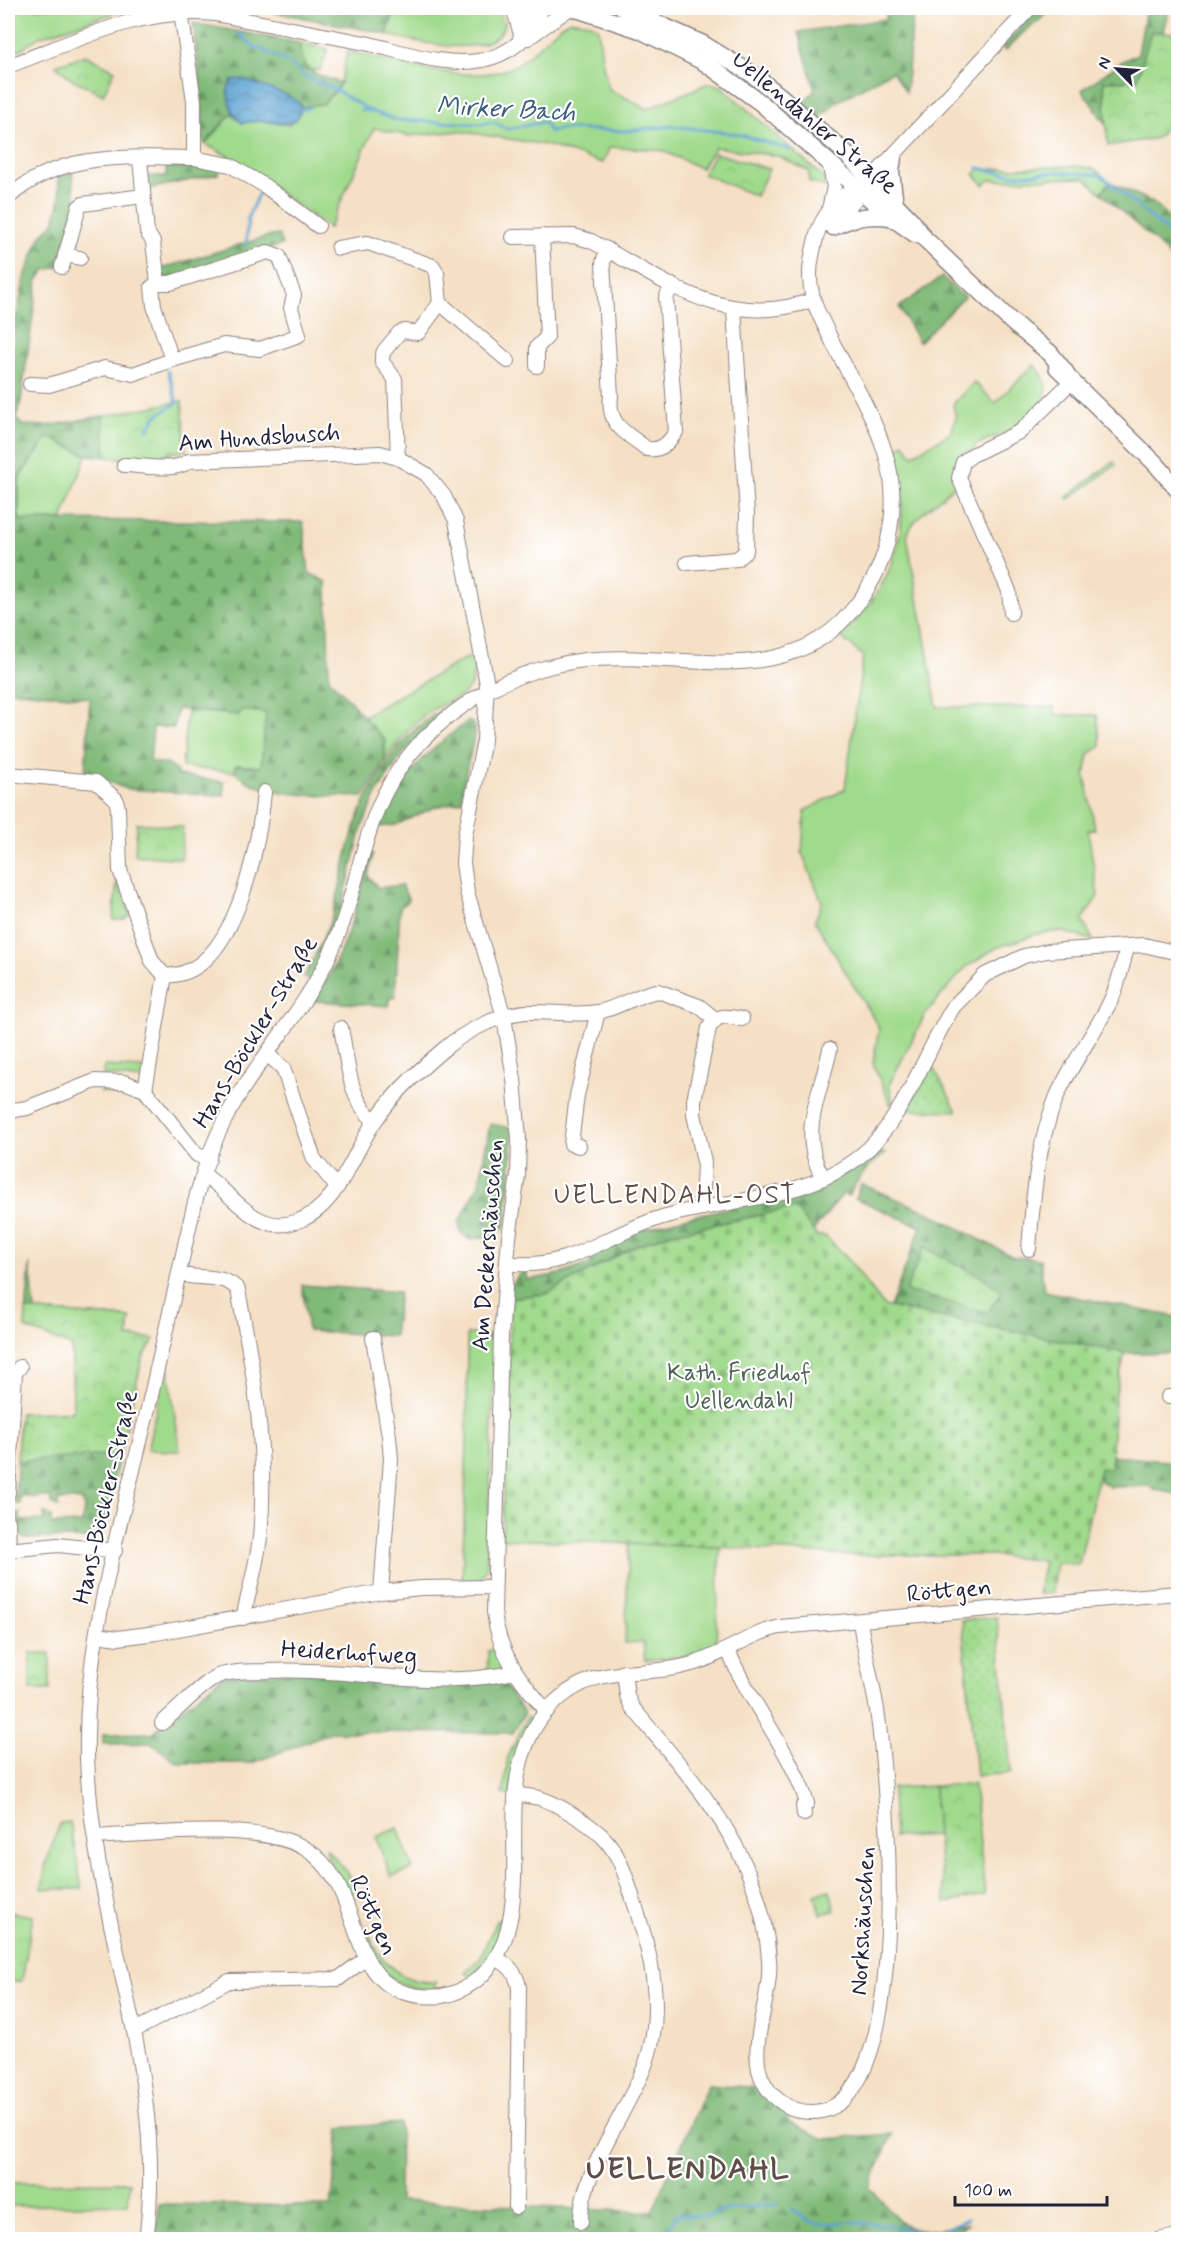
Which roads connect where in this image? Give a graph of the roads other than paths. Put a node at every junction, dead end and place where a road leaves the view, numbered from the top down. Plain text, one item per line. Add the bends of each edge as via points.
1 (513, 8) edge
2 (530, 8) edge
3 (542, 8) edge
4 (572, 8) edge
5 (623, 8) edge
6 (1030, 8) edge
7 (181, 12) junction
8 (520, 39) junction
9 (8, 66) edge
10 (893, 157) junction
11 (194, 158) junction
12 (140, 159) junction
13 (829, 162) junction
14 (863, 186) junction
15 (143, 196) junction
16 (8, 198) edge
17 (893, 211) junction
18 (830, 220) junction
19 (318, 226) dead end
20 (542, 236) junction
21 (513, 237) dead end
22 (338, 248) dead end
23 (607, 249) junction
24 (80, 258) dead end
25 (158, 283) junction
26 (672, 285) junction
27 (813, 300) junction
28 (440, 303) junction
29 (734, 309) junction
30 (172, 360) junction
31 (508, 361) dead end
32 (537, 366) dead end
33 (1070, 376) junction
34 (30, 384) dead end
35 (398, 458) junction
36 (124, 465) dead end
37 (1179, 490) edge
38 (687, 563) dead end
39 (1011, 613) dead end
40 (487, 691) junction
41 (8, 774) edge
42 (264, 792) dead end
43 (1127, 948) junction
44 (1179, 953) edge
45 (165, 976) junction
46 (598, 1012) junction
47 (504, 1017) junction
48 (715, 1019) junction
49 (742, 1019) dead end
50 (341, 1028) dead end
51 (830, 1049) dead end
52 (267, 1054) junction
53 (146, 1090) junction
54 (8, 1111) edge
55 (375, 1121) junction
56 (579, 1146) dead end
57 (209, 1159) junction
58 (204, 1175) junction
59 (823, 1178) junction
60 (336, 1186) junction
61 (702, 1208) junction
62 (1029, 1249) dead end
63 (507, 1263) junction
64 (189, 1276) dead end
65 (372, 1338) dead end
66 (20, 1366) dead end
67 (10, 1401) edge
68 (8, 1493) edge
69 (8, 1521) edge
70 (8, 1550) edge
71 (115, 1551) junction
72 (493, 1587) junction
73 (381, 1592) junction
74 (1179, 1593) edge
75 (243, 1618) junction
76 (860, 1621) junction
77 (97, 1635) junction
78 (728, 1650) junction
79 (515, 1672) junction
80 (624, 1672) junction
81 (547, 1711) junction
82 (162, 1723) dead end
83 (516, 1794) junction
84 (804, 1814) dead end
85 (96, 1837) junction
86 (496, 1958) junction
87 (364, 1959) junction
88 (135, 2030) junction
89 (516, 2207) dead end
90 (581, 2222) dead end
91 (1179, 2236) edge
92 (146, 2240) edge
93 (1157, 2240) edge

1 - 8 street
2 - 8 street
3 - 8 street via 534,26
4 - 8 street via 541,31
4 - 13 main road, Uellendahler Straße via 640,30 704,62 761,103
5 - 14 main road, Uellendahler Straße via 682,32 752,74 841,150
6 - 10 street, Hans-Böckler-Straße
7 - 8 street via 215,14 453,61 483,60 509,51
7 - 9 street via 129,23
7 - 11 street via 194,101
10 - 14 street, Hans-Böckler-Straße
10 - 17 main road
11 - 12 street
11 - 19 street via 230,165
12 - 15 street
12 - 16 street via 93,159 59,166
13 - 14 main road, Uellendahler Straße
13 - 18 street via 834,187
14 - 17 main road, Uellendahler Straße
14 - 18 street, Hans-Böckler-Straße
15 - 24 street via 79,207 63,261
15 - 25 street
17 - 18 main road
17 - 33 main road, Uellendahler Straße via 911,220 924,238 1026,334 1046,358
18 - 27 street, Hans-Böckler-Straße via 815,245 809,268
20 - 21 street
20 - 23 street via 574,236
20 - 32 street via 547,337 537,347
22 - 28 street via 368,243 432,263
23 - 26 street
23 - 26 street via 603,263 609,411 613,421 652,450 668,444 676,432 666,298
25 - 30 street via 152,287 152,296
25 - 30 street via 170,283 272,252 279,256 294,295 291,308 299,333 296,337 260,349 224,345
26 - 29 street via 705,302
27 - 29 street via 790,306
27 - 40 street, Hans-Böckler-Straße via 883,445 891,480 892,520 885,553 857,605 824,637 780,657 739,664 589,659 521,675
28 - 31 street
28 - 35 street via 418,333 404,330 384,351 382,362 395,379
29 - 38 street via 746,551 737,559
30 - 34 street via 133,374 105,369 49,385
33 - 37 main road, Uellendahler Straße
33 - 39 street via 1021,431 963,462 959,478 1009,591
35 - 36 street, Am Hundsbusch via 360,452 189,461 173,467
35 - 40 street, Am Deckershäuschen via 426,474 444,496 456,521
40 - 47 street, Am Deckershäuschen via 484,740 463,862 466,892
40 - 52 street, Hans-Böckler-Straße via 433,730 391,780 369,825 330,955
41 - 45 street via 96,782 116,799 120,870 152,961
42 - 45 street via 252,863 226,932 198,964 184,973
43 - 44 street via 1143,945
43 - 59 street via 1047,951 1003,964 985,975 954,1006 876,1142 848,1165
43 - 62 street via 1110,1003 1074,1061 1045,1131
45 - 53 street
46 - 47 street via 524,1012
46 - 48 street via 658,991 699,1006
46 - 56 street via 577,1095 571,1144
47 - 55 street via 445,1047 400,1090
47 - 63 street, Am Deckershäuschen via 519,1139
48 - 49 street via 724,1015
48 - 61 street via 709,1028 694,1100 704,1162
50 - 55 street via 355,1099
51 - 59 street via 824,1080 818,1088 811,1134 815,1164
52 - 57 street, Hans-Böckler-Straße via 231,1109
52 - 60 street via 283,1068 314,1159
53 - 54 street via 124,1082 95,1081 27,1108
53 - 57 street via 196,1155
55 - 60 street
57 - 58 street, Hans-Böckler-Straße
58 - 60 street via 253,1218 274,1224 294,1223 311,1215
58 - 71 street, Hans-Böckler-Straße
59 - 61 street
61 - 63 street via 641,1225 553,1263
63 - 72 street, Am Deckershäuschen
64 - 75 street via 234,1285 249,1347 263,1482 260,1539
65 - 73 street via 391,1459
66 - 67 street
67 - 68 street
69 - 70 street
70 - 71 street via 58,1545
71 - 77 street, Hans-Böckler-Straße
72 - 73 street
72 - 79 street, Am Deckershäuschen via 496,1628
73 - 75 street
74 - 76 street, Röttgen
75 - 77 street via 118,1638
76 - 78 street, Röttgen via 767,1630
76 - 80 street, Norkshäuschen via 877,1709 885,1781 886,1966 880,2009 861,2076 854,2090 832,2109 812,2113 794,2109 781,2102 762,2080 757,2062 758,2042 769,1989 770,1961 760,1904 747,1867 713,1805 632,1707
77 - 85 street, Hans-Böckler-Straße via 90,1676 87,1773
78 - 80 street, Röttgen via 674,1668
78 - 84 street via 800,1779 807,1803 803,1806
79 - 81 street, Am Deckershäuschen
79 - 82 street, Heiderhofweg via 486,1679 399,1679 310,1669 230,1672 217,1677
80 - 81 street, Röttgen via 584,1681
81 - 83 street, Röttgen via 525,1750
83 - 86 street, Röttgen via 510,1919
83 - 90 street via 540,1798 585,1823 615,1853 640,1919 655,1983 654,2029 646,2062 591,2178
85 - 87 street, Röttgen via 245,1832 285,1839 322,1862 341,1887
85 - 88 street, Hans-Böckler-Straße
86 - 87 street, Röttgen via 470,1985 443,1996 397,1989 377,1975
86 - 89 street via 513,1970 519,1988
87 - 88 street via 338,1979 229,1981
88 - 92 street, Hans-Böckler-Straße via 146,2092 151,2165
91 - 93 street

